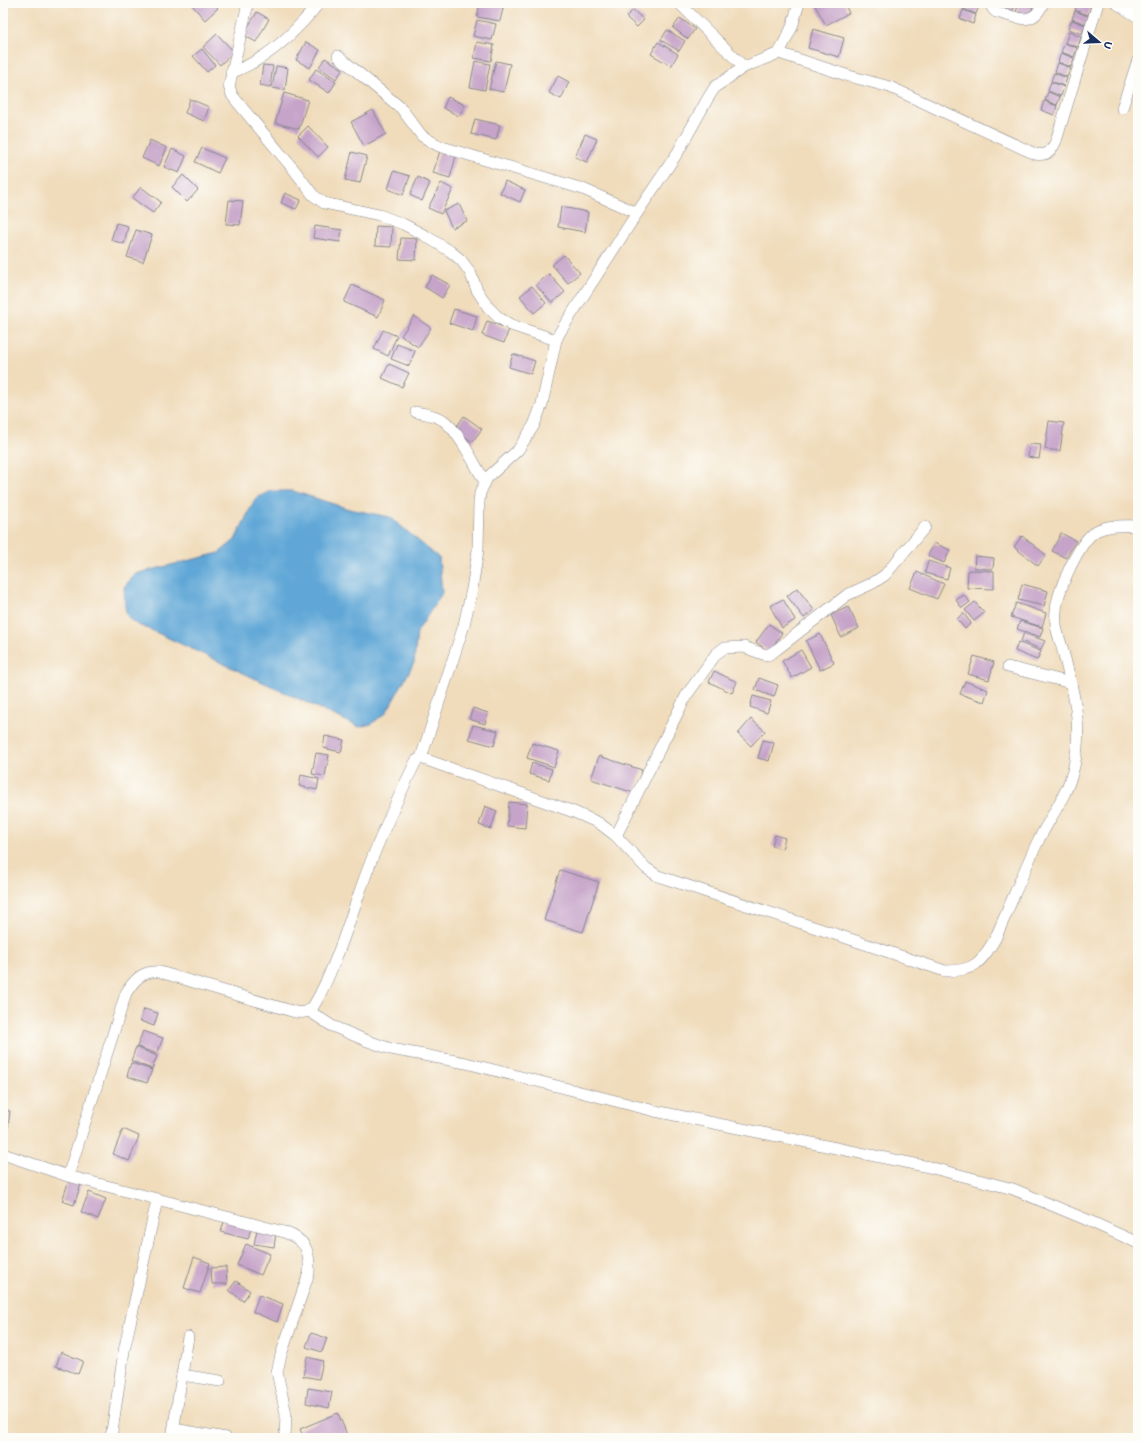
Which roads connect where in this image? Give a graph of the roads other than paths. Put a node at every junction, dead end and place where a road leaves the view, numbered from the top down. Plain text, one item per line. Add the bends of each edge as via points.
1 (248, 3) edge
2 (319, 3) edge
3 (679, 3) edge
4 (799, 3) edge
5 (990, 3) edge
6 (1043, 3) edge
7 (1098, 3) edge
8 (1116, 3) edge
9 (1138, 17) edge
10 (779, 53) junction
11 (338, 56) dead end
12 (1138, 60) edge
13 (744, 67) junction
14 (231, 73) junction
15 (1122, 108) dead end
16 (637, 213) junction
17 (556, 340) junction
18 (416, 412) dead end
19 (485, 482) junction
20 (1138, 526) edge
21 (924, 527) dead end
22 (1008, 667) dead end
23 (1071, 683) junction
24 (421, 758) junction
25 (616, 836) junction
26 (309, 1011) junction
27 (3, 1154) edge
28 (68, 1176) junction
29 (157, 1200) junction
30 (1138, 1243) edge
31 (188, 1336) dead end
32 (182, 1375) junction
33 (220, 1381) dead end
34 (173, 1434) edge
35 (111, 1438) edge
36 (226, 1438) edge
37 (286, 1438) edge

1 - 14 street
2 - 14 street via 281,43 259,59
3 - 13 street
4 - 10 street via 792,26
5 - 6 street via 996,12 1025,20 1038,13
7 - 10 street via 1056,141 1049,153 1042,155 890,87
8 - 9 street
10 - 13 street
11 - 16 street via 401,108 422,136 439,146 583,189
12 - 15 street
13 - 16 street via 715,88 678,152
14 - 17 street via 229,86 232,95 313,195 324,203 379,215 424,235 461,260 488,307 499,318 511,325
16 - 17 street
17 - 19 street via 542,404 534,425 518,450
18 - 19 street via 438,418 448,425
19 - 24 street via 479,502 478,550 464,625
20 - 23 street via 1114,526 1096,532 1085,542 1070,567 1056,610 1056,627
21 - 25 street via 885,575 847,595 768,655 744,647 724,648 716,654 686,696
22 - 23 street
23 - 25 street via 1076,701 1077,750 1066,789 1038,840 995,940 976,965 961,971 945,972 658,876 646,868
24 - 25 street via 574,812 599,823
24 - 26 street via 416,761 396,801 368,867 333,965 318,1000
26 - 28 street via 295,1012 160,972 148,972 140,976 132,982 126,993
26 - 30 street via 332,1026 391,1048 466,1063 655,1111 929,1167 1013,1189
27 - 28 street
28 - 29 street
29 - 35 street via 124,1351
29 - 37 street via 284,1232 296,1236 307,1250 310,1260 309,1272 277,1372 286,1414
31 - 32 street
32 - 33 street
32 - 34 street
34 - 36 street

